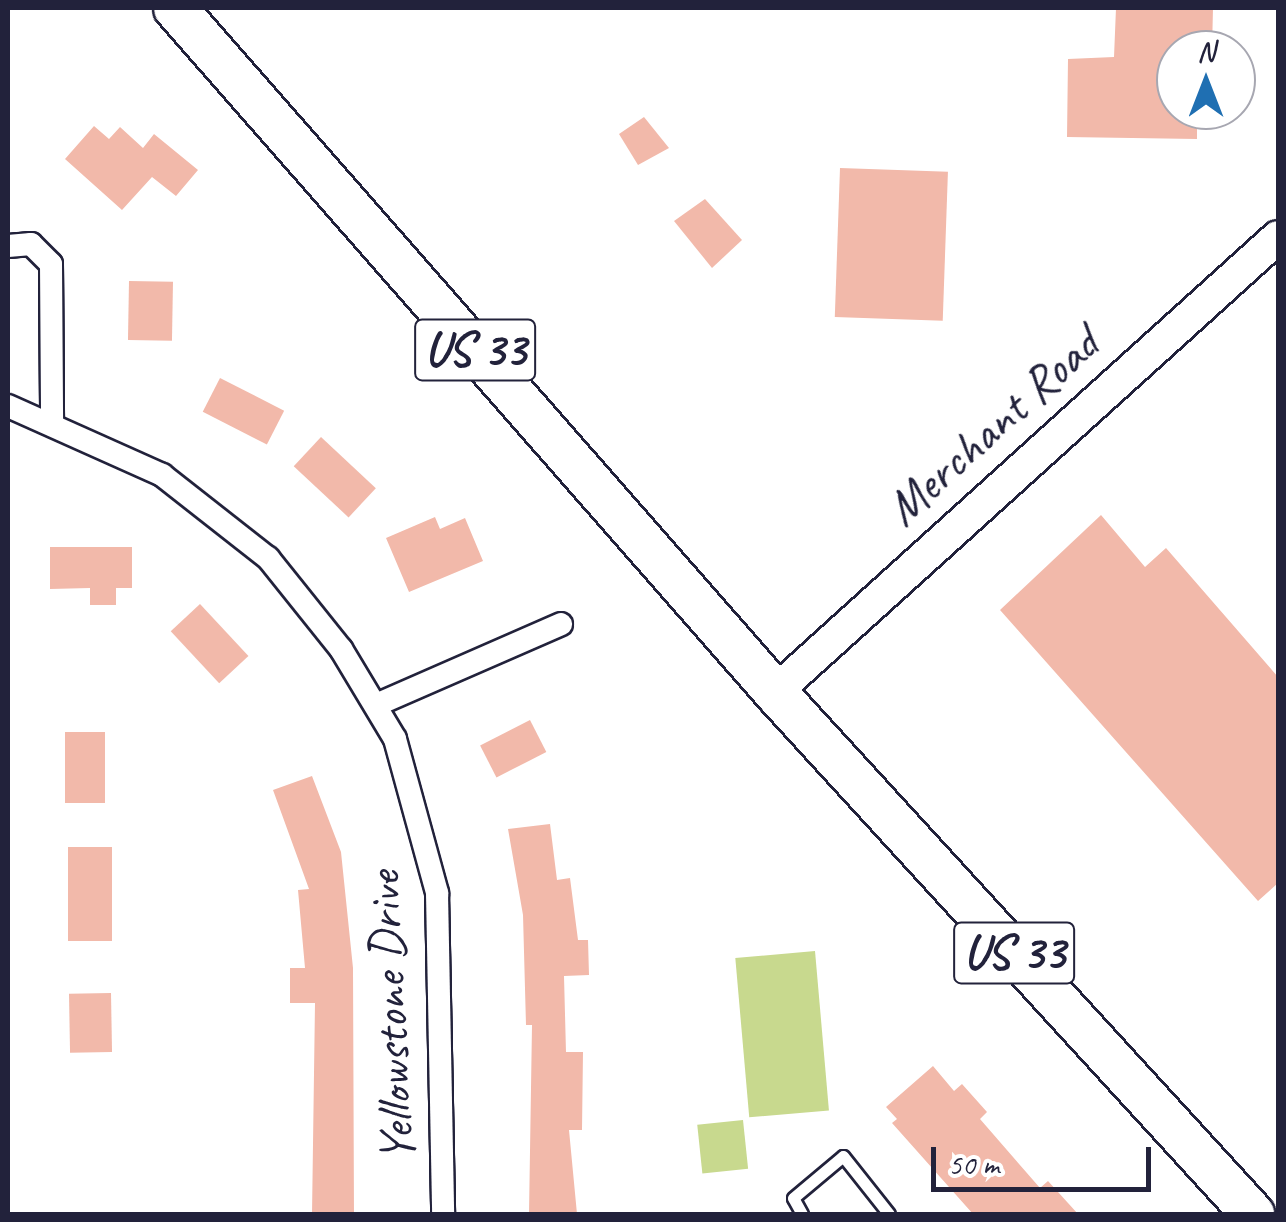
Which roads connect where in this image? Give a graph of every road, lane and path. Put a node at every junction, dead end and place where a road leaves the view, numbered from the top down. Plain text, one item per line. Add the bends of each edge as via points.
1 (175, 8) edge
2 (1278, 237) edge
3 (8, 246) edge
4 (8, 406) edge
5 (52, 422) junction
6 (562, 624) dead end
7 (775, 692) junction
8 (376, 705) junction
9 (444, 1214) edge
10 (802, 1214) edge
11 (889, 1214) edge
12 (1253, 1214) edge

1 - 7 highway, US 33
2 - 7 street, Merchant Road
3 - 5 street via 31,244 51,264
4 - 5 street, Yellowstone Drive
5 - 8 street, Yellowstone Drive via 162,475 268,558
6 - 8 street
7 - 12 highway, US 33
8 - 9 street, Yellowstone Drive via 410,780 437,893
10 - 11 lane via 792,1198 843,1156

